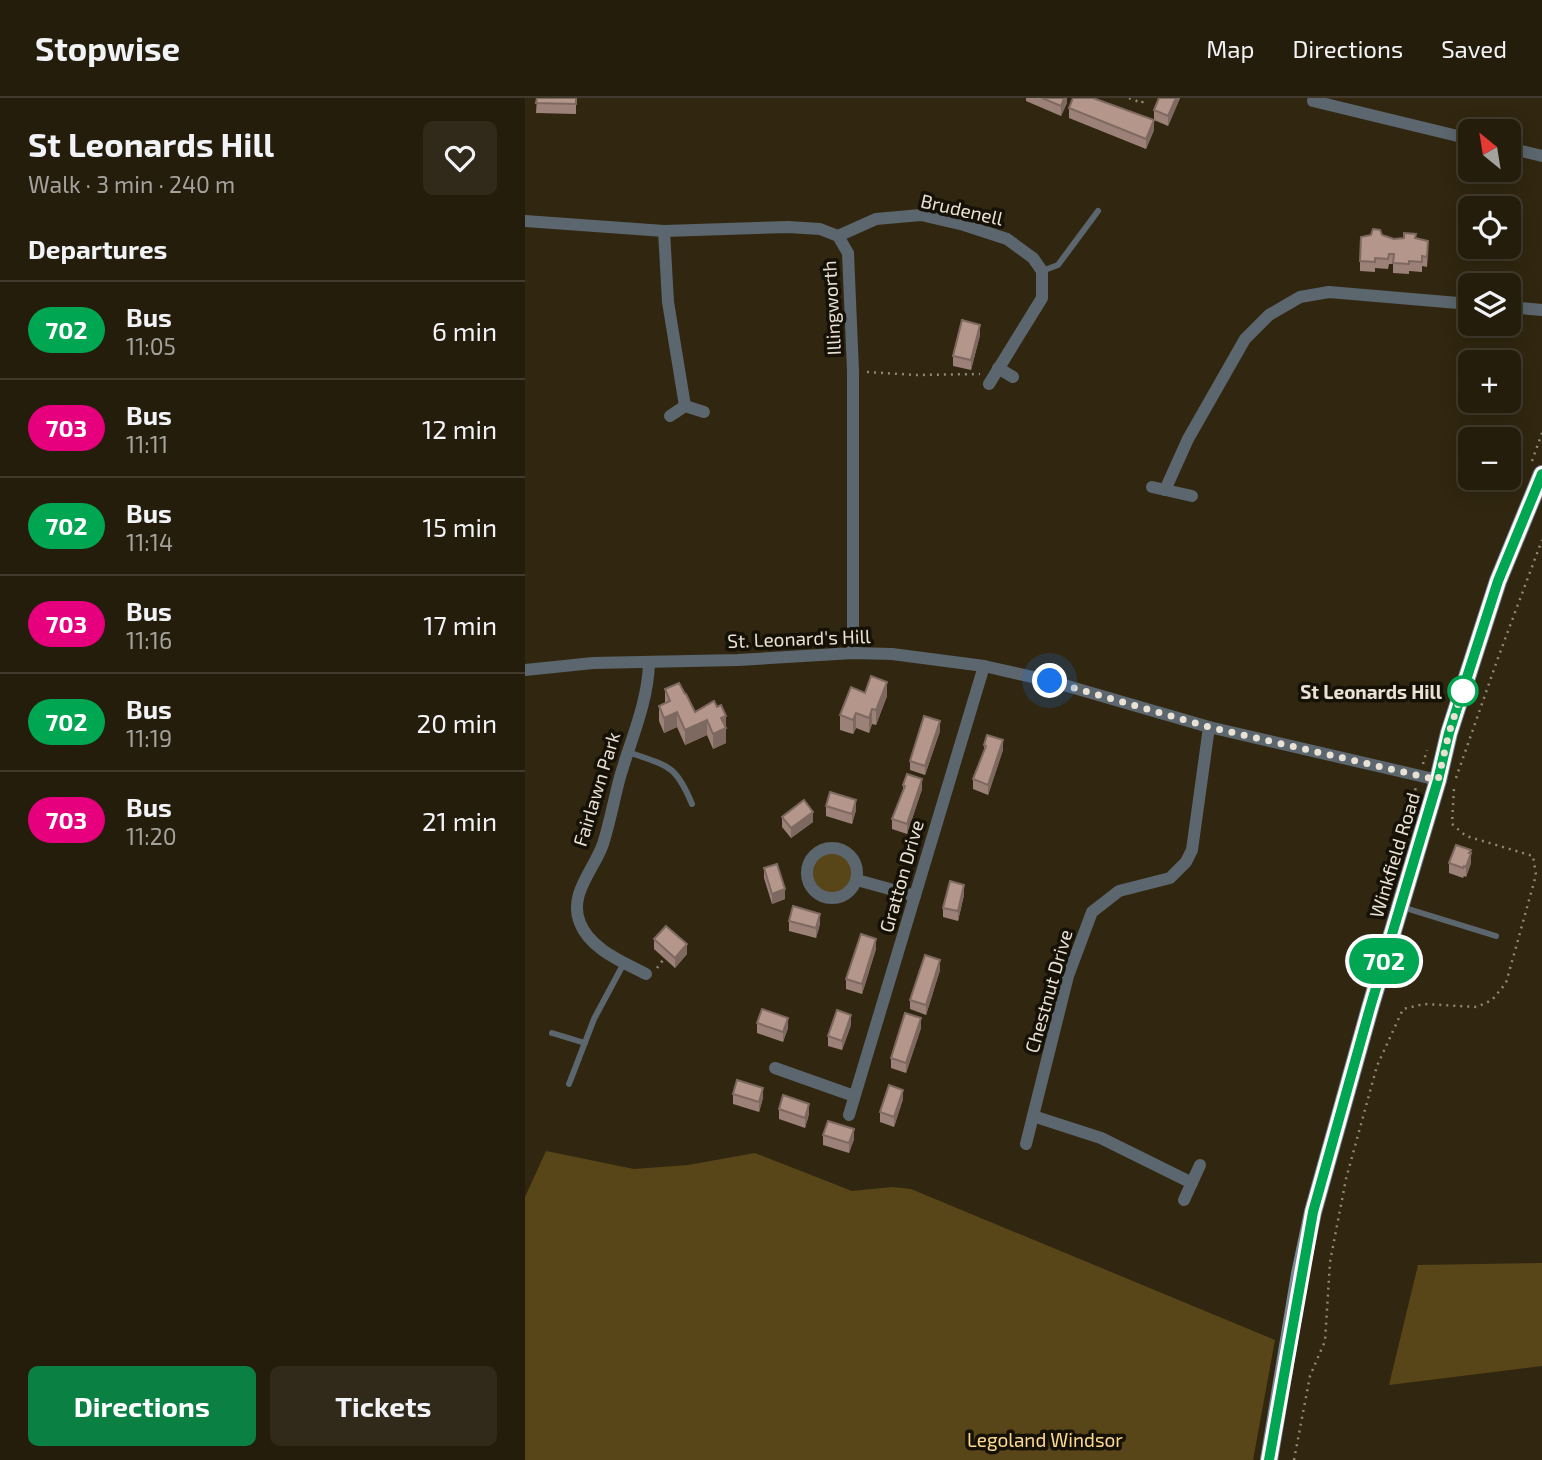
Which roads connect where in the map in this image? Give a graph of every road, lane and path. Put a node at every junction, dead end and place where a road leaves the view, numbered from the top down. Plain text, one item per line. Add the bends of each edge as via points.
1 (1129, 98) edge
2 (1143, 98) edge
3 (1313, 101) dead end
4 (1458, 136) edge
5 (1521, 151) edge
6 (1542, 156) edge
7 (1098, 211) dead end
8 (525, 221) edge
9 (664, 231) junction
10 (838, 236) junction
11 (1042, 271) junction
12 (1458, 303) edge
13 (1521, 308) edge
14 (1542, 310) edge
15 (853, 371) junction
16 (994, 375) junction
17 (1013, 377) dead end
18 (685, 407) junction
19 (704, 411) dead end
20 (670, 416) dead end
21 (1542, 474) edge
22 (1151, 487) dead end
23 (1165, 490) junction
24 (1192, 496) dead end
25 (1542, 540) edge
26 (853, 653) junction
27 (649, 663) junction
28 (984, 666) junction
29 (525, 670) edge
30 (1209, 727) junction
31 (628, 752) junction
32 (1438, 780) junction
33 (692, 804) dead end
34 (857, 880) junction
35 (915, 896) junction
36 (1401, 906) junction
37 (1496, 936) dead end
38 (663, 960) dead end
39 (624, 963) junction
40 (650, 973) joint
41 (552, 1033) dead end
42 (585, 1044) junction
43 (775, 1068) dead end
44 (569, 1084) dead end
45 (854, 1096) junction
46 (849, 1115) dead end
47 (1033, 1116) junction
48 (1026, 1144) dead end
49 (1200, 1165) dead end
50 (1192, 1183) junction
51 (1184, 1200) dead end
52 (1269, 1460) edge
53 (1294, 1460) edge

1 - 2 path via 1142,103
3 - 4 street
5 - 6 street
7 - 11 lane via 1058,265
8 - 9 street, Illingworth
9 - 10 street, Illingworth via 788,227 820,229
9 - 18 street via 668,302
10 - 11 street, Brudenell via 876,219 921,215 1007,239 1034,258
10 - 15 street, Illingworth via 848,253
11 - 16 street via 1042,298
12 - 23 street via 1329,292 1300,297 1269,315 1245,339 1188,439
13 - 14 street
15 - 16 path
15 - 26 street, Illingworth
16 - 17 street
18 - 19 street
18 - 20 street
21 - 32 main road, Winkfield Road via 1498,581
22 - 23 street
23 - 24 street
25 - 53 path via 1454,784 1452,824 1466,836 1533,856 1536,875 1506,983 1499,992 1477,1007 1424,1004 1403,1009 1377,1066 1346,1179 1330,1262 1325,1341 1310,1376
26 - 27 street, St. Leonard's Hill
26 - 28 street, St. Leonard's Hill
27 - 29 street, St. Leonard's Hill
27 - 31 street, Fairlawn Park via 648,688
28 - 30 street, St. Leonard's Hill
28 - 35 street, Gratton Drive
30 - 32 street, St. Leonard's Hill
30 - 47 street, Chestnut Drive via 1192,850 1170,878 1119,891 1092,912 1068,976
31 - 33 lane via 673,769
31 - 39 street, Fairlawn Park via 603,842 577,905 586,934
32 - 36 main road, Winkfield Road
34 - 34 street via 839,897 823,897 810,886 808,863 821,850 838,848 851,856
34 - 35 street
35 - 45 street, Gratton Drive
36 - 37 lane
36 - 52 main road, Winkfield Road via 1313,1212
38 - 40 path
39 - 40 street, Fairlawn Park
39 - 42 lane
41 - 42 lane
42 - 44 lane
43 - 45 street
45 - 46 street, Gratton Drive
47 - 48 street, Chestnut Drive
47 - 50 street via 1101,1138
49 - 50 street
50 - 51 street

